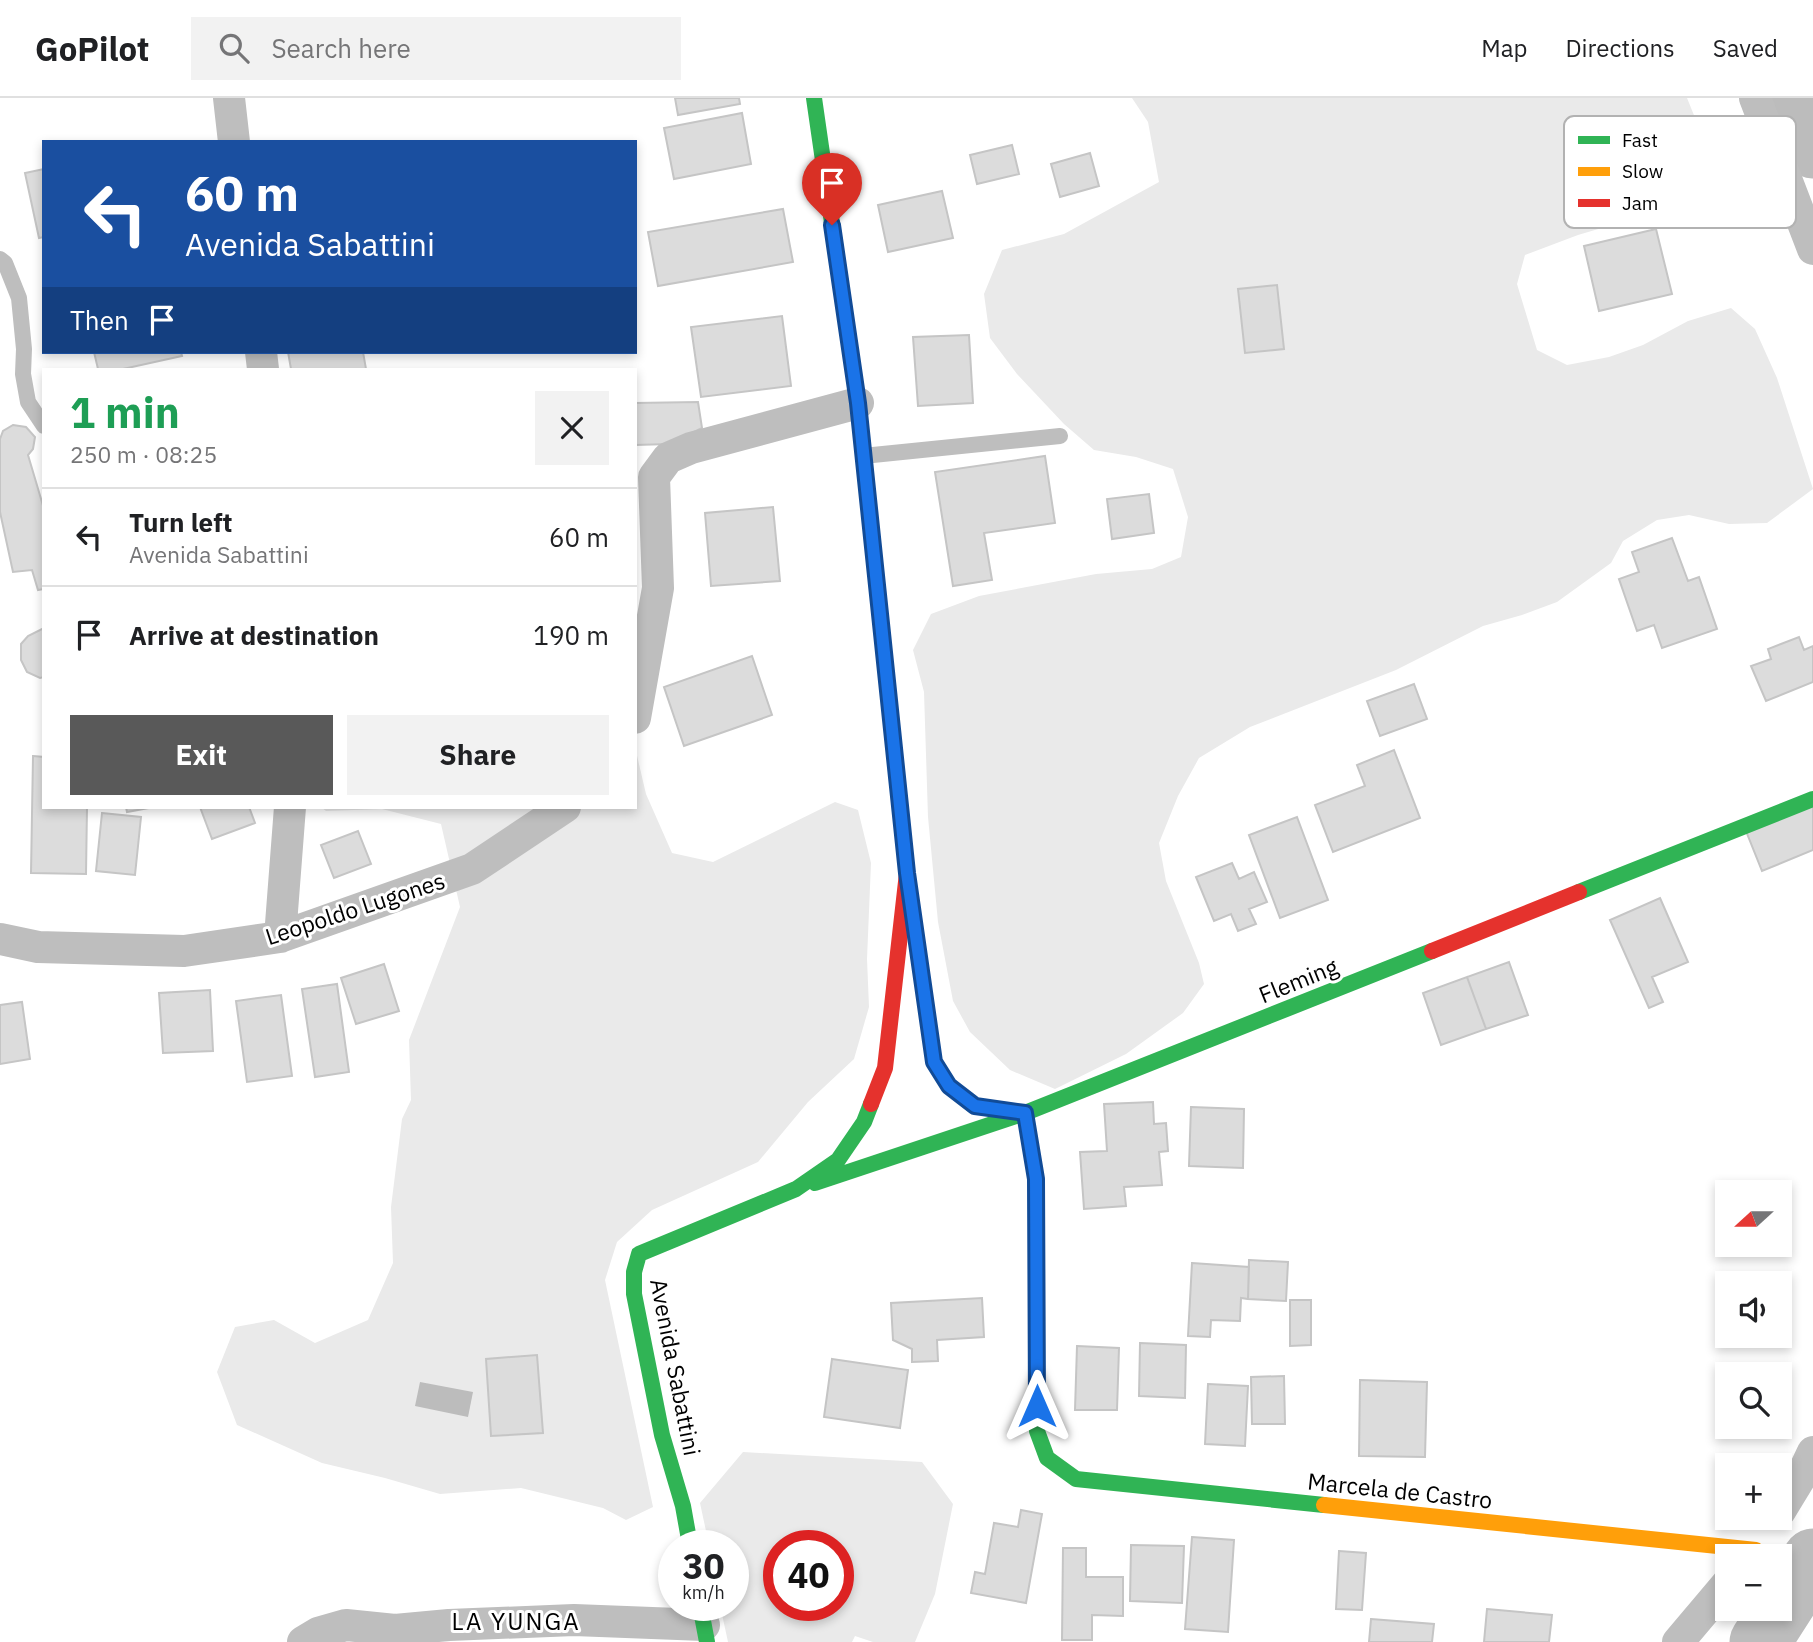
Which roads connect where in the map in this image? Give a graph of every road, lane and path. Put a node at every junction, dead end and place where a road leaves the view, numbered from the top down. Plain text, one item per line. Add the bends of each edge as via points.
1 (229, 98) edge
2 (814, 98) edge
3 (1755, 98) edge
4 (1762, 116) edge
5 (234, 140) edge
6 (1796, 205) edge
7 (1813, 249) edge
8 (0, 259) edge
9 (858, 403) junction
10 (42, 423) edge
11 (1060, 436) dead end
12 (863, 456) junction
13 (637, 707) edge
14 (1813, 799) edge
15 (290, 809) edge
16 (562, 809) edge
17 (907, 873) junction
18 (279, 937) junction
19 (0, 939) edge
20 (1025, 1113) junction
21 (796, 1189) junction
22 (1813, 1452) edge
23 (1792, 1491) edge
24 (687, 1530) edge
25 (1715, 1549) edge
26 (1715, 1598) edge
27 (704, 1624) edge
28 (359, 1634) edge
29 (303, 1642) edge
30 (1678, 1642) edge

1 - 5 street
2 - 9 street, Avenida Sabattini
3 - 4 street
6 - 7 street
8 - 10 lane via 19,298 28,402
9 - 12 street, Avenida Sabattini
9 - 13 street via 691,448 668,458 654,477 658,588
11 - 12 lane
12 - 17 street, Avenida Sabattini
14 - 20 street, Fleming
15 - 18 street
16 - 18 street, Leopoldo Lugones via 472,869
17 - 20 street, Avenida Sabattini via 934,1062 949,1086 975,1106
17 - 21 street, Avenida Sabattini via 885,1068 864,1122 838,1160
18 - 19 street, Leopoldo Lugones via 184,951 38,947
20 - 21 street, Fleming
20 - 25 street, Marcela de Castro via 1036,1179 1037,1431 1047,1458 1076,1479
21 - 24 street, Avenida Sabattini via 639,1254 634,1294 662,1435
22 - 23 street
26 - 30 street
27 - 28 street via 574,1620
28 - 29 street via 346,1625

